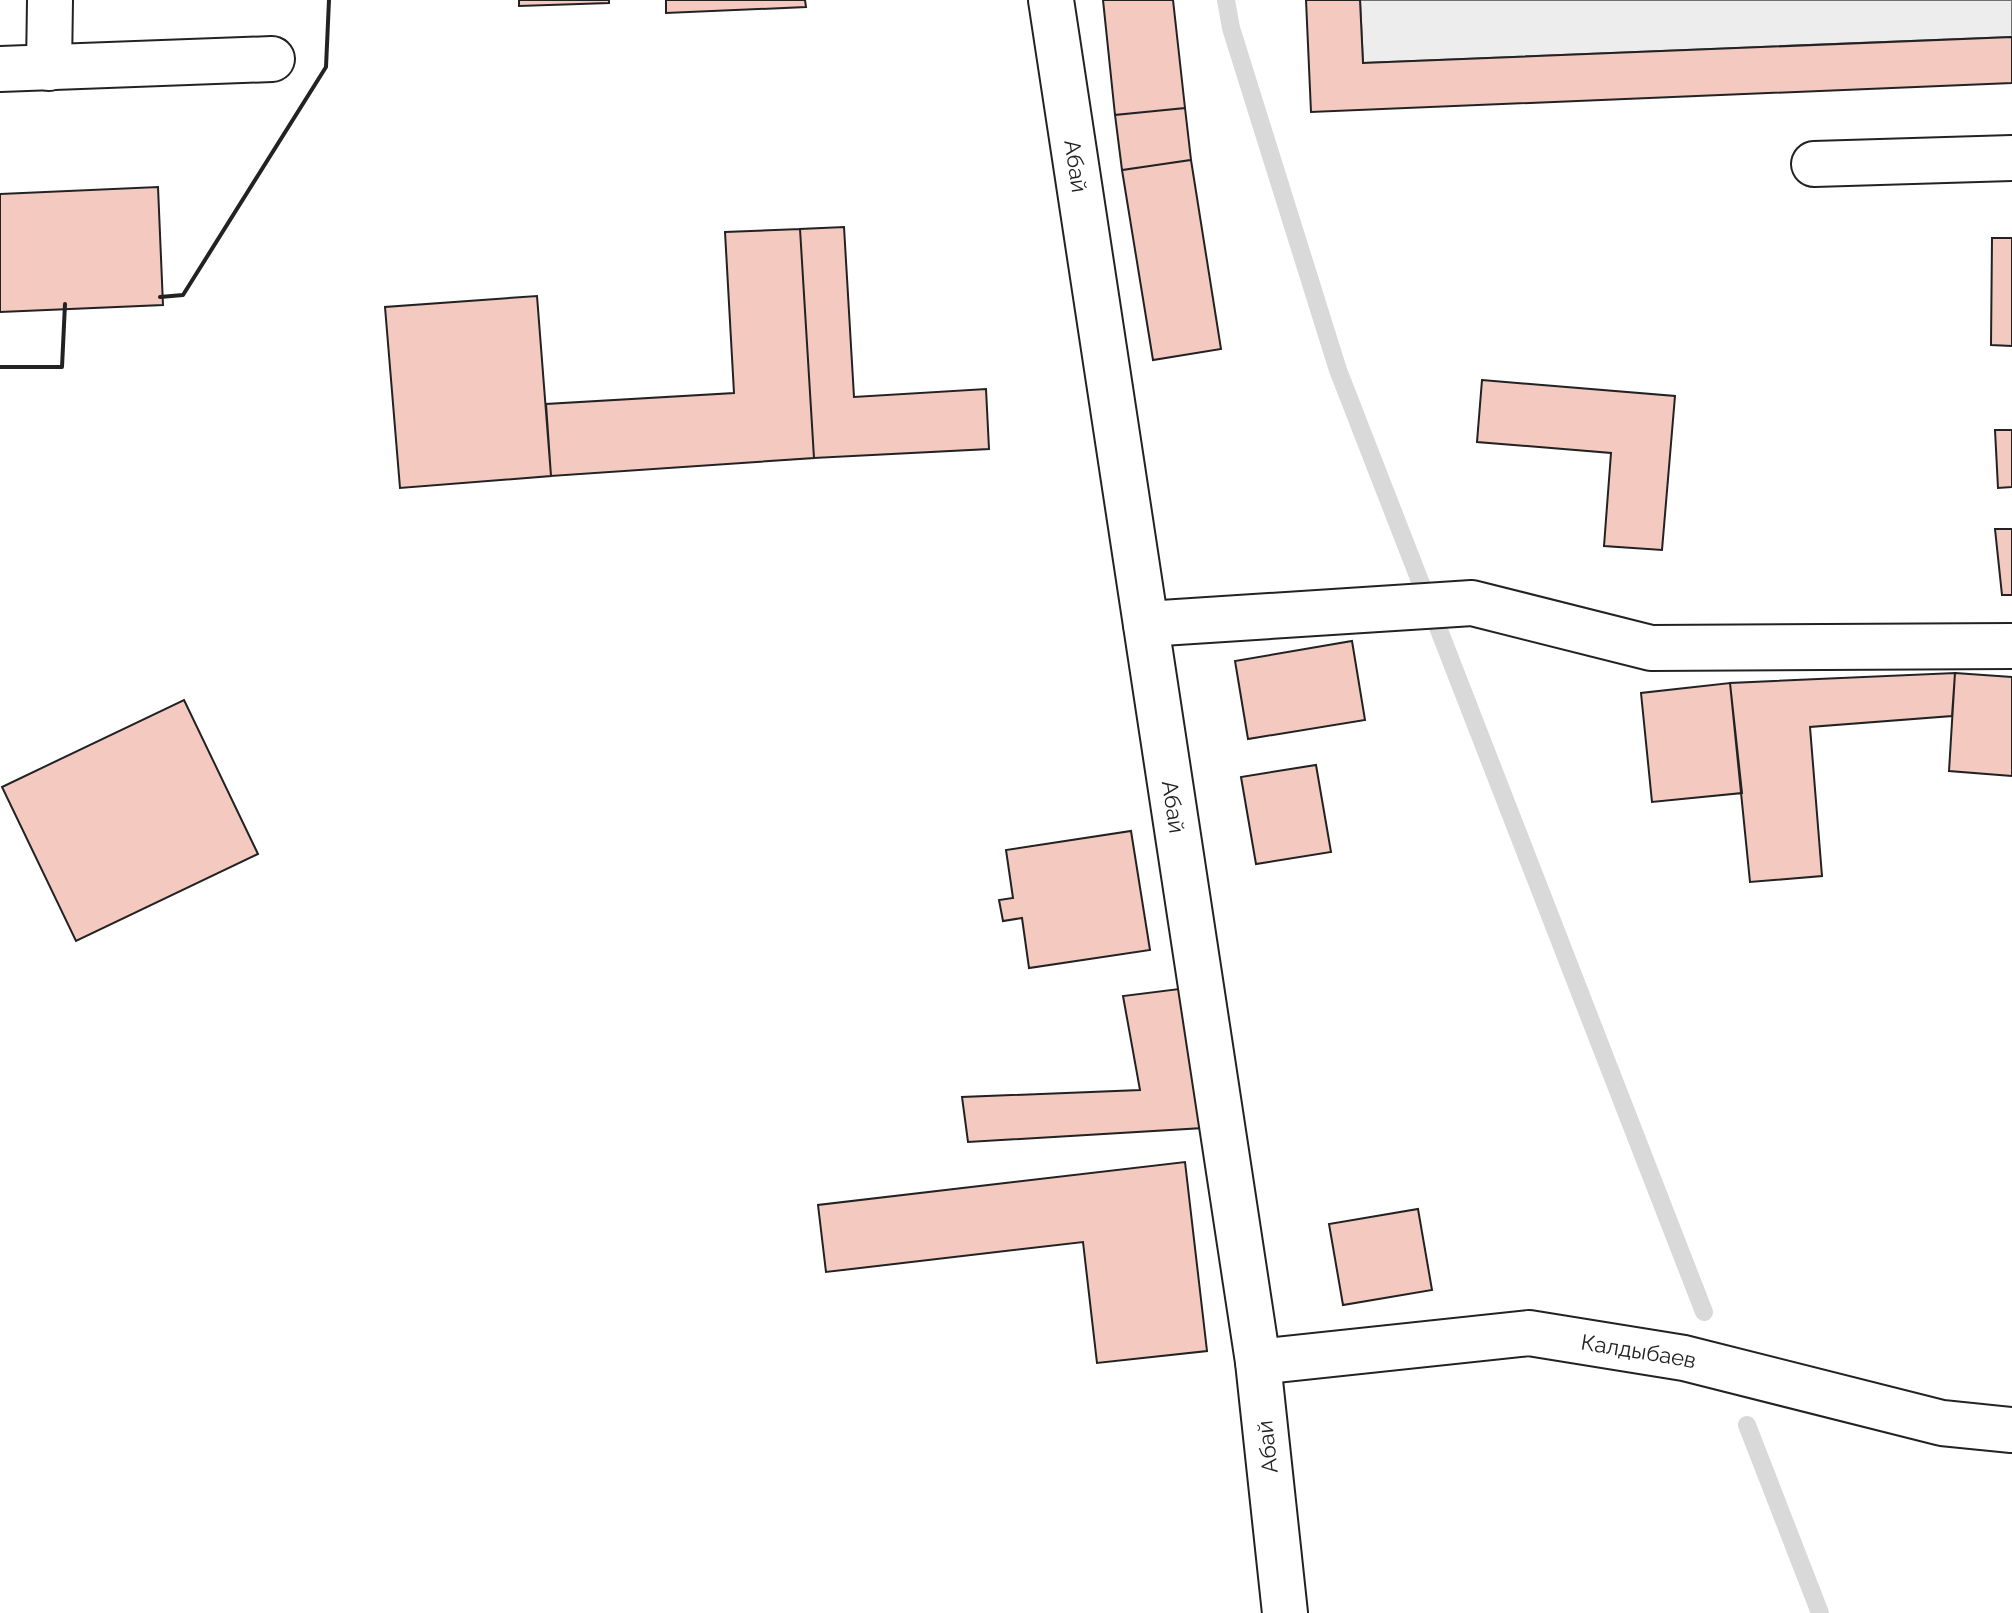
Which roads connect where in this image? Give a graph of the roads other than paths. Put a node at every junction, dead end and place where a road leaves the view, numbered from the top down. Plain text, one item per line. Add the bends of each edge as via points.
1 (50, 0) edge
2 (1051, 0) edge
3 (272, 59) dead end
4 (49, 68) junction
5 (0, 69) edge
6 (2012, 158) edge
7 (1814, 164) dead end
8 (1146, 624) junction
9 (2012, 646) edge
10 (1258, 1362) junction
11 (2012, 1430) edge
12 (1285, 1613) edge

1 - 4 street
2 - 8 street, Абай
3 - 4 street
4 - 5 street
6 - 7 street
8 - 9 street via 1472,603 1651,648
8 - 10 street, Абай
10 - 11 street, Калдыбаев via 1529,1333 1684,1358 1942,1423
10 - 12 street, Абай

